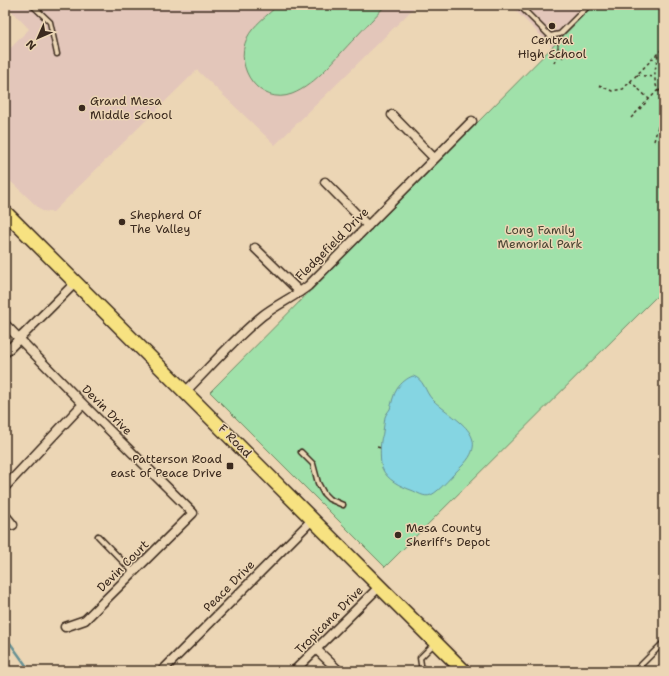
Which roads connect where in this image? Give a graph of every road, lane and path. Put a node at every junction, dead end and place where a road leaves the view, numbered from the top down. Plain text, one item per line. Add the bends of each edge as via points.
1 (32, 5) edge
2 (519, 5) edge
3 (589, 5) edge
4 (664, 47) edge
5 (658, 53) junction
6 (58, 54) dead end
7 (563, 58) dead end
8 (554, 63) dead end
9 (637, 75) junction
10 (654, 77) junction
11 (630, 81) junction
12 (599, 85) dead end
13 (664, 92) edge
14 (648, 100) junction
15 (392, 115) dead end
16 (631, 118) dead end
17 (472, 121) dead end
18 (659, 123) dead end
19 (654, 141) dead end
20 (434, 158) junction
21 (325, 182) dead end
22 (5, 212) edge
23 (368, 226) junction
24 (255, 248) dead end
25 (76, 282) junction
26 (300, 292) junction
27 (5, 324) edge
28 (19, 338) junction
29 (5, 353) edge
30 (185, 392) junction
31 (83, 404) junction
32 (377, 447) dead end
33 (382, 448) dead end
34 (301, 452) dead end
35 (5, 487) edge
36 (343, 505) dead end
37 (193, 512) joint
38 (5, 515) edge
39 (313, 519) junction
40 (13, 525) dead end
41 (98, 536) dead end
42 (133, 572) junction
43 (380, 586) junction
44 (64, 627) dead end
45 (664, 642) edge
46 (436, 643) junction
47 (316, 649) junction
48 (162, 671) edge
49 (294, 671) edge
50 (339, 671) edge
51 (422, 671) edge
52 (464, 671) edge
53 (635, 671) edge

1 - 6 lane via 50,22
2 - 3 lane via 550,36 560,34
4 - 5 path
5 - 9 path
5 - 10 path
7 - 8 path via 558,49 558,40 558,54
9 - 10 path
9 - 11 path
10 - 14 path via 658,90
11 - 12 path via 623,89 612,91
11 - 14 path
13 - 14 path via 660,90
14 - 16 path
15 - 20 street
17 - 20 street, Fledgefield Drive
18 - 19 path
20 - 23 street, Fledgefield Drive
21 - 23 street
22 - 25 main road, F Road
23 - 26 street, Fledgefield Drive
24 - 26 street
25 - 28 street
25 - 30 main road, F Road
26 - 30 street, Fledgefield Drive via 251,325
27 - 28 street, Devin Drive
28 - 29 street
28 - 31 street, Devin Drive
30 - 39 main road, F Road
31 - 35 street
31 - 37 street, Devin Drive
32 - 33 path
34 - 36 lane via 313,464 324,494
37 - 42 street, Devin Court
38 - 40 street
39 - 43 main road, F Road
39 - 48 street, Peace Drive
41 - 42 lane
42 - 44 street, Devin Court via 85,620
43 - 46 main road, F Road
43 - 47 street, Tropicana Drive
45 - 53 lane
46 - 51 lane via 420,658
46 - 52 main road, F Road
47 - 49 street, Tropicana Drive
47 - 50 street

